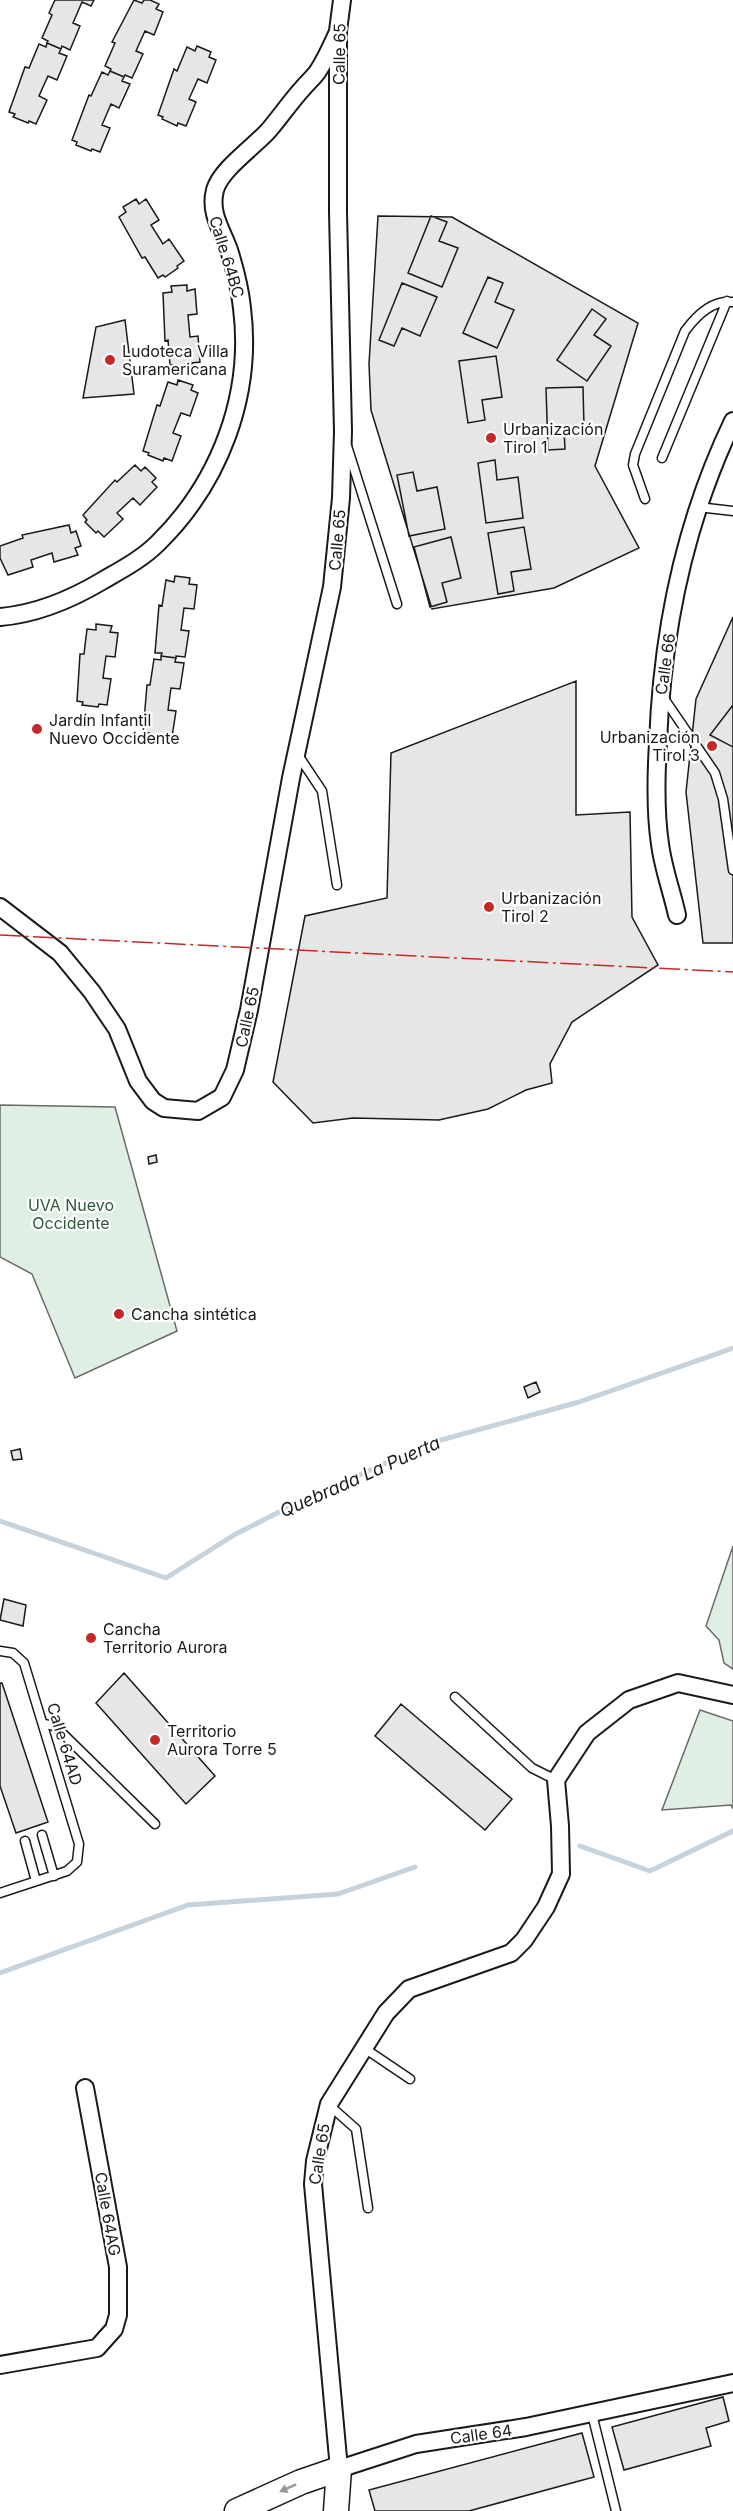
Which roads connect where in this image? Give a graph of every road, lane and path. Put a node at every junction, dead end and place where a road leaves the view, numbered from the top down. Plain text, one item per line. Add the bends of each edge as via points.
1 (342, 0) edge
2 (338, 31) junction
3 (730, 302) edge
4 (733, 421) edge
5 (343, 431) junction
6 (662, 458) dead end
7 (645, 500) dead end
8 (698, 507) junction
9 (733, 511) edge
10 (397, 604) dead end
11 (0, 617) edge
12 (660, 692) junction
13 (296, 752) junction
14 (733, 870) edge
15 (337, 885) dead end
16 (0, 907) edge
17 (677, 915) dead end
18 (0, 1652) edge
19 (733, 1695) edge
20 (455, 1697) dead end
21 (44, 1724) junction
22 (556, 1780) junction
23 (155, 1824) dead end
24 (42, 1835) dead end
25 (25, 1841) dead end
26 (54, 1876) junction
27 (36, 1881) junction
28 (0, 1893) edge
29 (364, 2048) junction
30 (410, 2079) dead end
31 (85, 2088) dead end
32 (329, 2104) junction
33 (368, 2208) dead end
34 (0, 2365) edge
35 (733, 2383) edge
36 (592, 2414) junction
37 (339, 2469) junction
38 (237, 2511) edge
39 (336, 2511) edge
40 (616, 2511) edge

1 - 2 street, Calle 65
2 - 5 street, Calle 65
2 - 11 street, Calle 64BC via 317,73 215,187 212,206 237,282 244,360 234,414 210,475 189,508 157,544 127,567 71,598 34,612
3 - 6 lane
3 - 7 lane via 705,309 685,332 635,454 633,465
4 - 8 street, Calle 66
5 - 10 lane
5 - 13 street, Calle 65 via 332,587
8 - 9 lane
8 - 12 street, Calle 66 via 682,566
12 - 14 lane via 715,773 723,799
12 - 17 street, Calle 66 via 656,784 660,844
13 - 15 lane via 322,791
13 - 16 street, Calle 65 via 235,1070 222,1097 198,1111 164,1108 153,1101 138,1081 117,1029 92,992 60,953
18 - 21 lane, Calle 64AD via 13,1653 24,1663
19 - 22 street via 678,1683 629,1700 587,1733
20 - 22 lane via 532,1768
21 - 23 lane via 55,1726
21 - 26 lane, Calle 64AD via 80,1844 77,1862
22 - 29 street, Calle 65 via 561,1874 546,1907 524,1940 511,1953 409,1989 386,2013
24 - 26 lane
25 - 27 lane
26 - 27 lane
27 - 28 lane
29 - 30 lane
29 - 32 street, Calle 65
31 - 34 street, Calle 64AG via 118,2267 118,2315 114,2330 97,2348
32 - 33 lane via 356,2129
32 - 37 street, Calle 65 via 313,2184
35 - 36 street, Calle 64
36 - 37 street, Calle 64 via 416,2444
36 - 40 lane
37 -> 38 street, Calle 64
37 - 39 street, Calle 65

